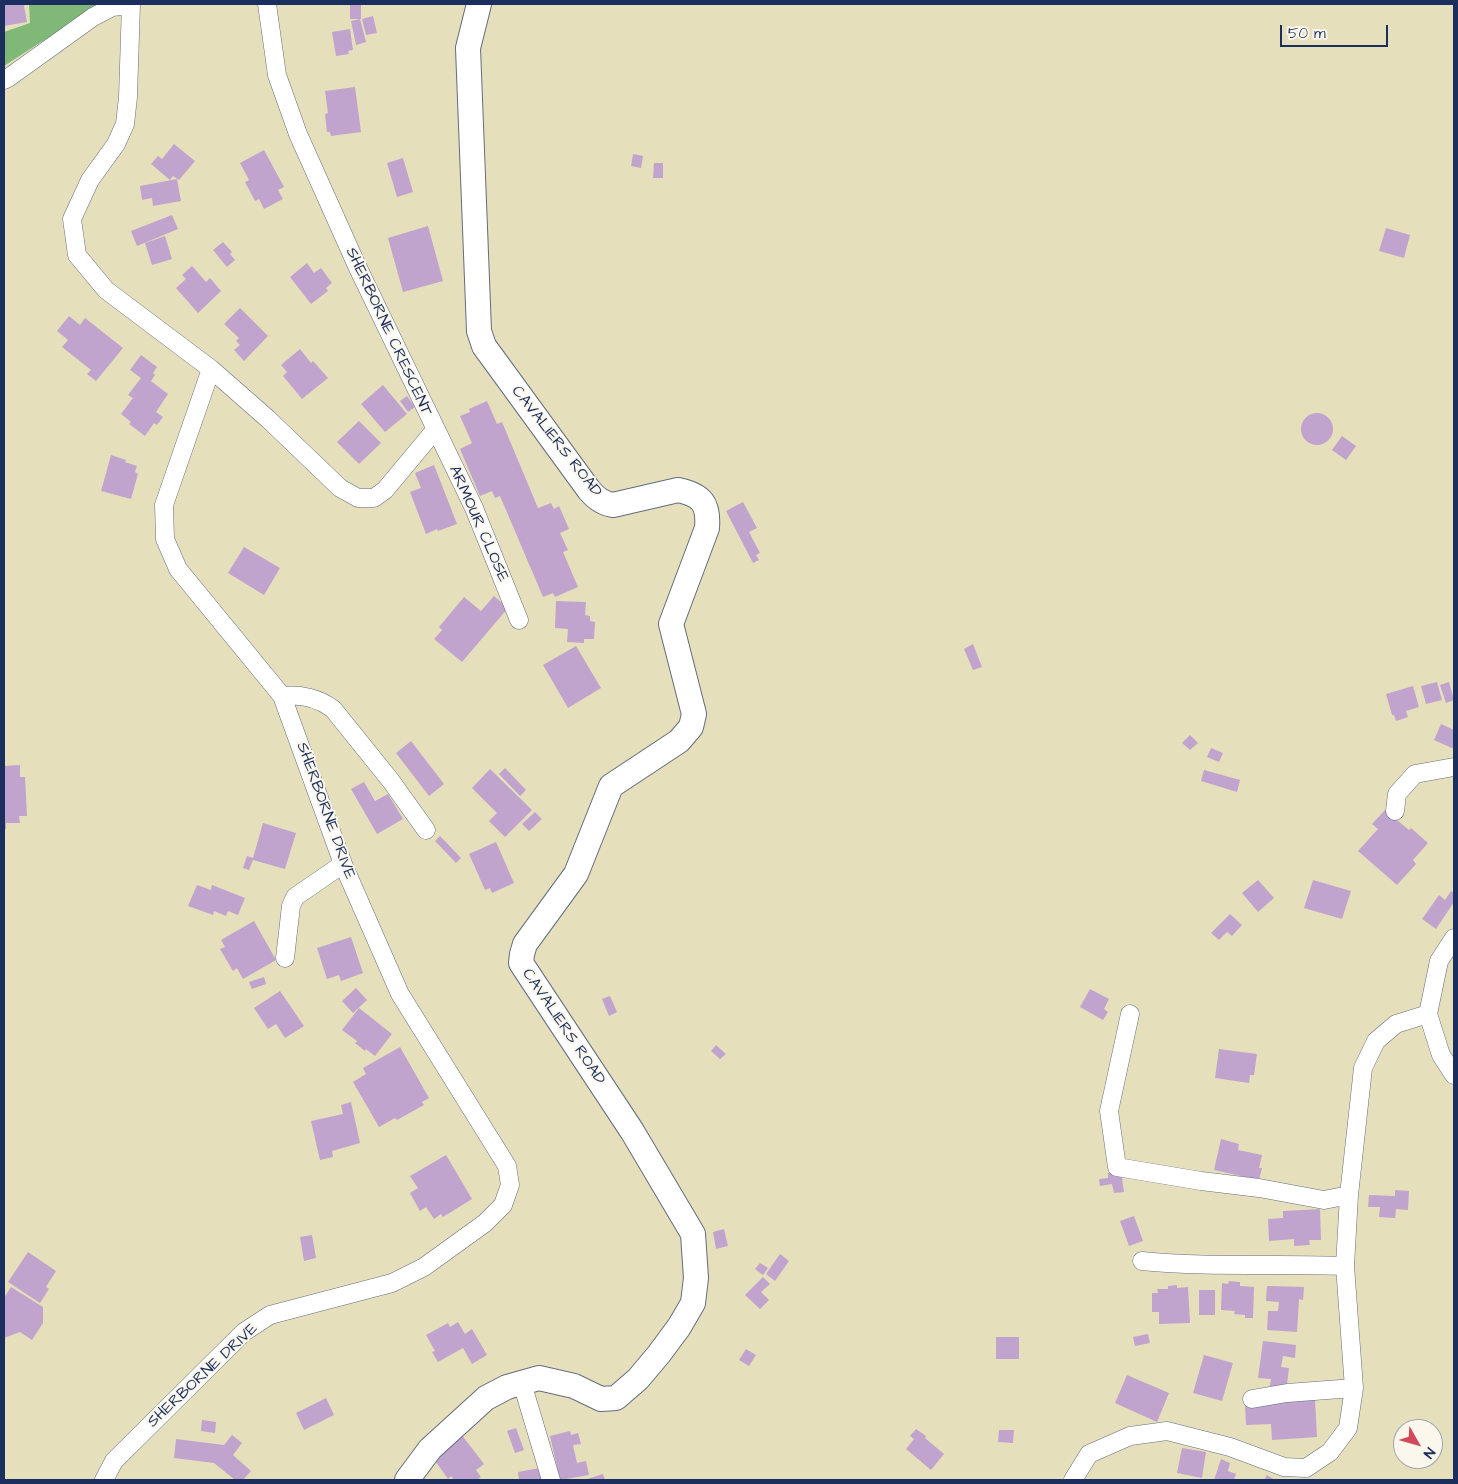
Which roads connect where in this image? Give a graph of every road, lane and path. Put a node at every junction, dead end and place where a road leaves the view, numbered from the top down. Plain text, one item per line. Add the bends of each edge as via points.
1 (131, 4) edge
2 (268, 4) edge
3 (479, 4) edge
4 (4, 80) edge
5 (211, 369) junction
6 (435, 430) junction
7 (519, 620) dead end
8 (282, 696) junction
9 (1454, 767) edge
10 (1395, 811) dead end
11 (426, 830) dead end
12 (343, 864) junction
13 (1454, 938) edge
14 (285, 958) dead end
15 (1130, 1014) dead end
16 (1428, 1014) junction
17 (1454, 1075) edge
18 (1350, 1194) junction
19 (1142, 1260) dead end
20 (1345, 1266) junction
21 (522, 1382) junction
22 (1354, 1388) junction
23 (1252, 1399) dead end
24 (104, 1480) edge
25 (407, 1480) edge
26 (551, 1480) edge
27 (1073, 1480) edge

1 - 4 street via 112,7 93,17
1 - 5 street via 125,124 116,144 90,180 72,218 77,255 106,290
2 - 6 street, SHERBORNE CRESCENT via 277,75 298,134
3 - 21 main road, CAVALIERS ROAD via 468,48 479,331 484,346 597,499 613,505 678,490 698,498 708,512 707,528 671,624 694,714 691,727 679,741 611,786 576,874 525,944 522,954 522,963 632,1131 693,1234 696,1278 693,1303 659,1354 616,1398 601,1399 553,1380 539,1378
5 - 6 street, SHERBORNE CRESCENT via 340,488 358,498 374,498 385,490
5 - 8 street, SHERBORNE DRIVE via 164,505 165,539 178,569
6 - 7 street, ARMOUR CLOSE via 474,508
8 - 11 street via 323,701 333,709
8 - 12 street, SHERBORNE DRIVE
9 - 10 street via 1415,774 1397,794
12 - 14 street via 295,896
12 - 24 street, SHERBORNE DRIVE via 400,994 507,1166 510,1185 503,1205 424,1268 392,1283 270,1315 244,1332 114,1461
13 - 16 street via 1439,961
15 - 18 street via 1108,1111 1117,1167 1324,1200
16 - 17 street via 1441,1055
16 - 18 street via 1396,1024 1376,1041 1363,1068
18 - 20 street
19 - 20 street
20 - 22 street
21 - 25 main road, CAVALIERS ROAD via 486,1398 430,1449
21 - 26 street
22 - 23 street via 1287,1392
22 - 27 street via 1348,1428 1330,1452 1306,1468 1284,1467 1230,1446 1167,1431 1130,1436 1089,1454

